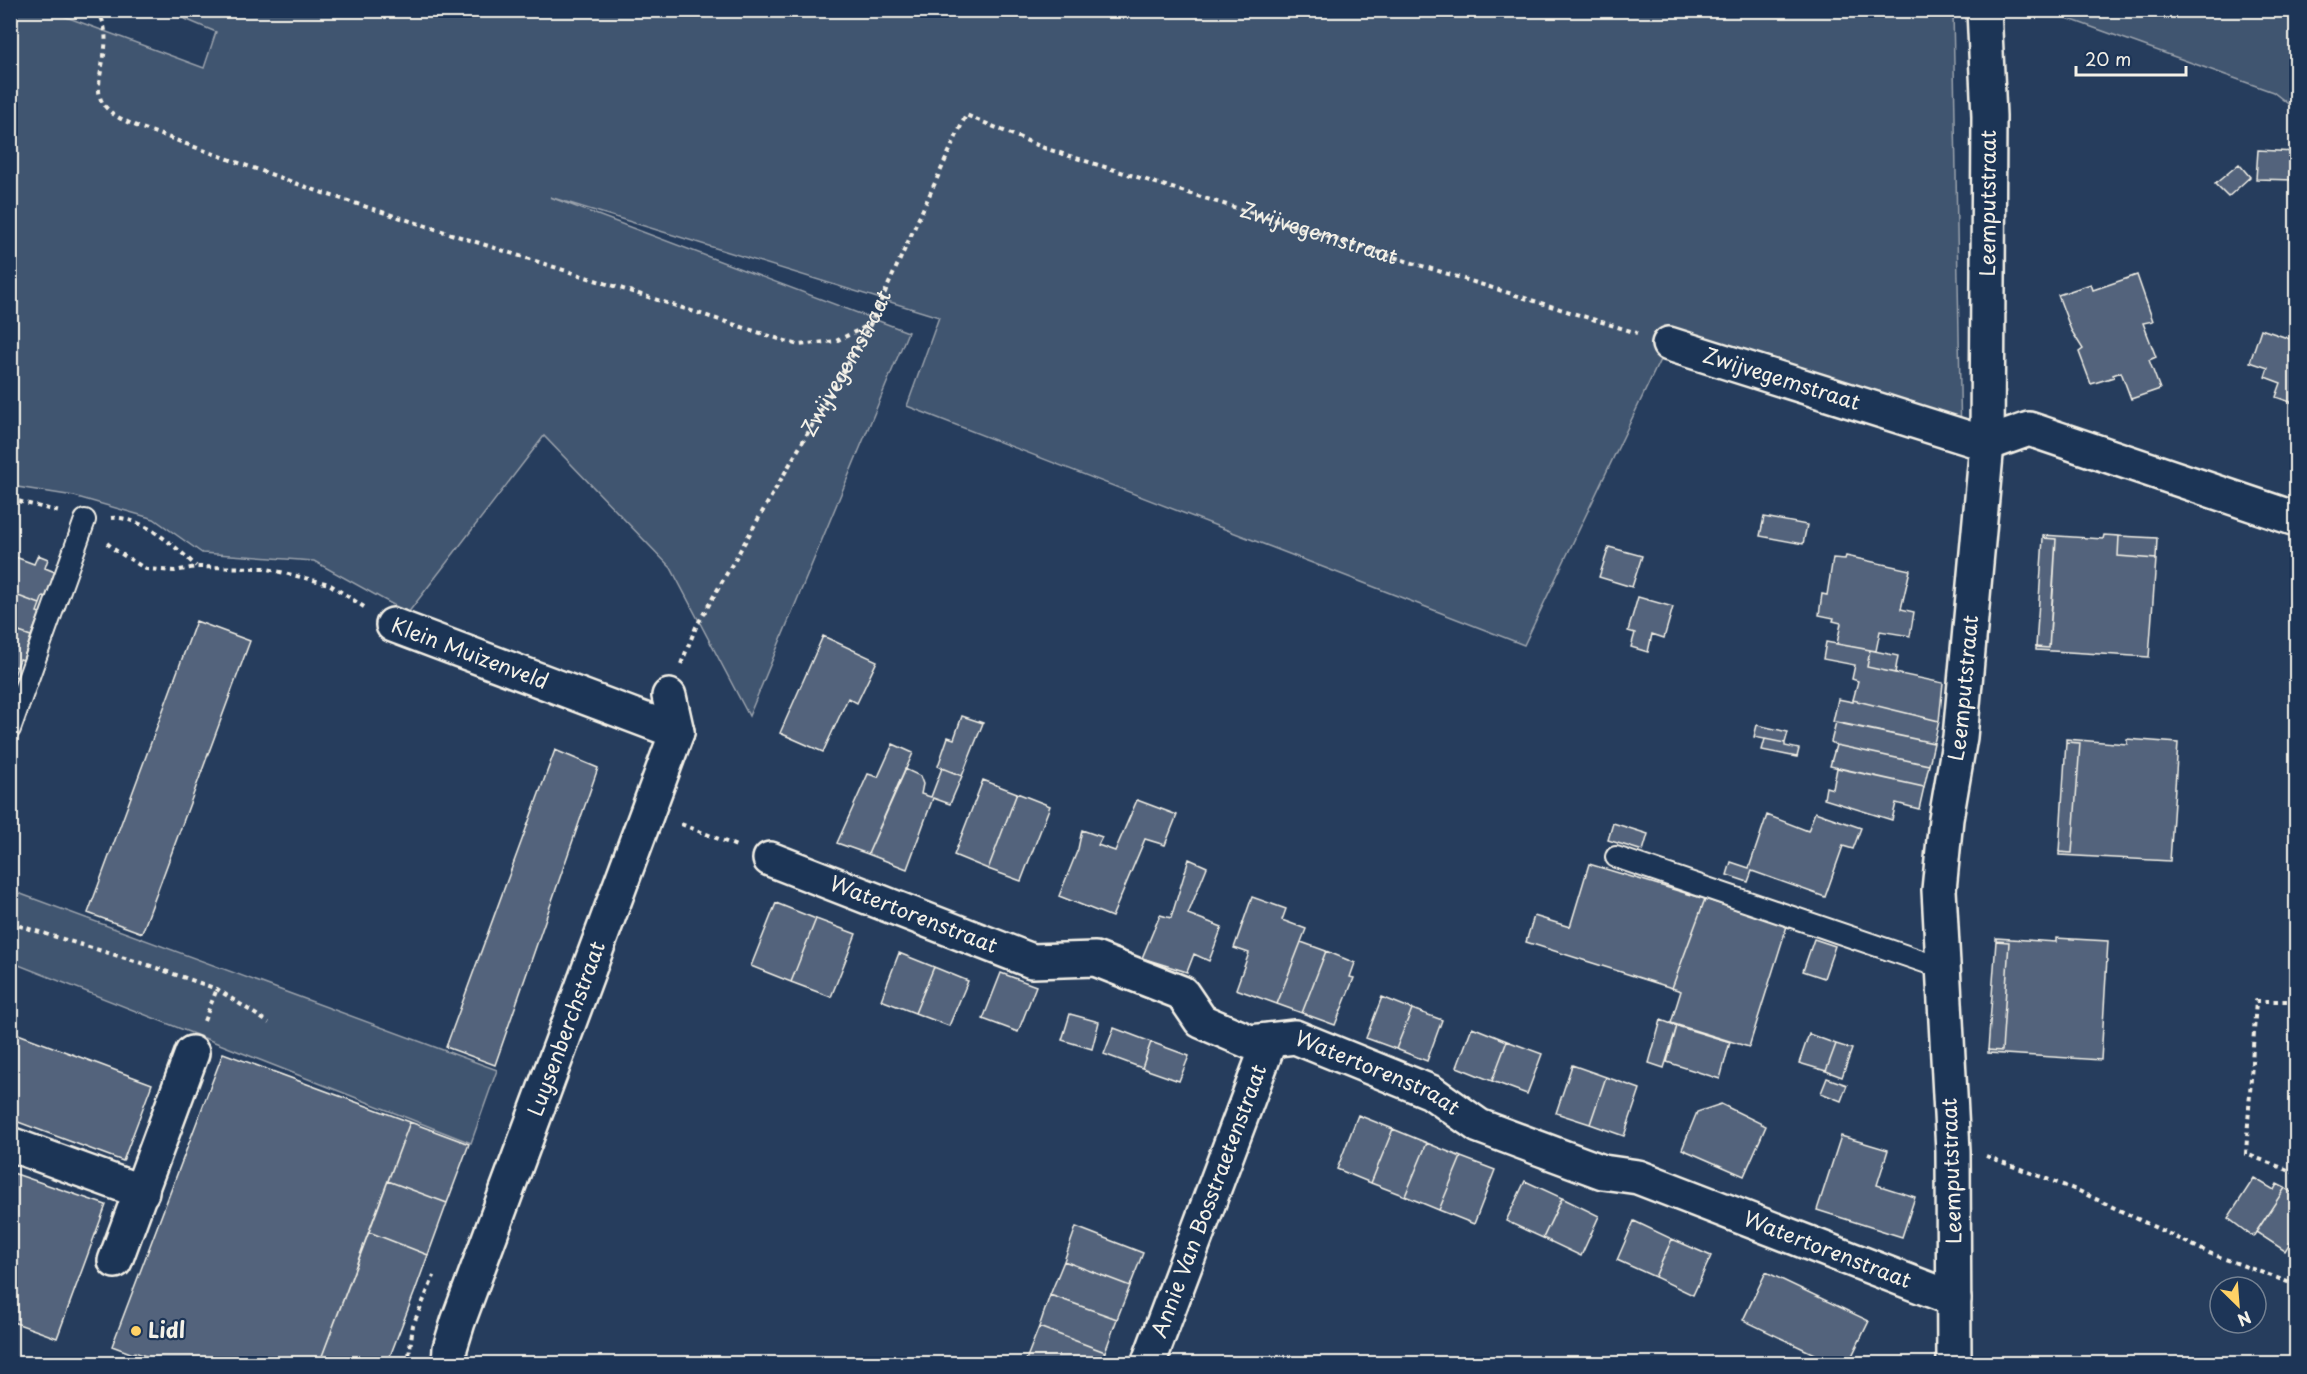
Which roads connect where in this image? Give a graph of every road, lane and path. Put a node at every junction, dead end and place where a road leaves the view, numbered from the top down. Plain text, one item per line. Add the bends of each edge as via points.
1 (97, 10) edge
2 (1983, 10) edge
3 (870, 325) junction
4 (1669, 344) joint
5 (1987, 444) junction
6 (10, 500) edge
7 (2296, 519) edge
8 (85, 520) junction
9 (196, 567) junction
10 (393, 625) joint
11 (669, 696) joint
12 (10, 729) edge
13 (677, 732) junction
14 (677, 822) dead end
15 (1616, 857) dead end
16 (770, 859) joint
17 (10, 924) edge
18 (1942, 968) junction
19 (2296, 1001) edge
20 (269, 1023) dead end
21 (1270, 1040) junction
22 (192, 1053) dead end
23 (10, 1144) edge
24 (1953, 1151) junction
25 (2296, 1173) edge
26 (142, 1192) junction
27 (115, 1261) dead end
28 (2296, 1285) edge
29 (1954, 1299) junction
30 (449, 1364) edge
31 (1148, 1364) edge
32 (1954, 1364) edge

1 - 3 path via 104,21 106,42 98,89 103,104 120,119 139,127 323,193 798,345 836,341
2 - 5 street, Leemputstraat via 1989,116
3 - 4 path, Zwijvegemstraat via 966,115 1044,148
3 - 11 path, Zwijvegemstraat via 696,627
4 - 5 street, Zwijvegemstraat
5 - 7 street via 2029,429
5 - 18 street, Leemputstraat via 1960,737 1939,890
6 - 8 path, Klein Muizenveld
8 - 9 path, Klein Muizenveld via 119,517 148,528
8 - 9 path, Klein Muizenveld via 115,550 146,569 175,571
8 - 12 lane
9 - 10 path, Klein Muizenveld via 264,568 328,585
10 - 13 street, Klein Muizenveld
11 - 13 street
13 - 30 street, Luysenberchstraat via 458,1322
14 - 16 path
15 - 18 lane
16 - 21 street, Watertorenstraat via 1032,961 1095,959 1182,993 1201,1021 1250,1042
17 - 20 path via 217,989
18 - 24 street, Leemputstraat
19 - 25 path via 2256,1001 2246,1154
21 - 29 street, Watertorenstraat via 1295,1037 1431,1092 1479,1126 1604,1172 1638,1177
21 - 31 street, Annie Van Bosstraetenstraat
22 - 26 street
23 - 26 street
24 - 28 path via 1988,1156 2079,1191 2209,1253
24 - 29 street, Leemputstraat
26 - 27 street
29 - 32 street, Leemputstraat

